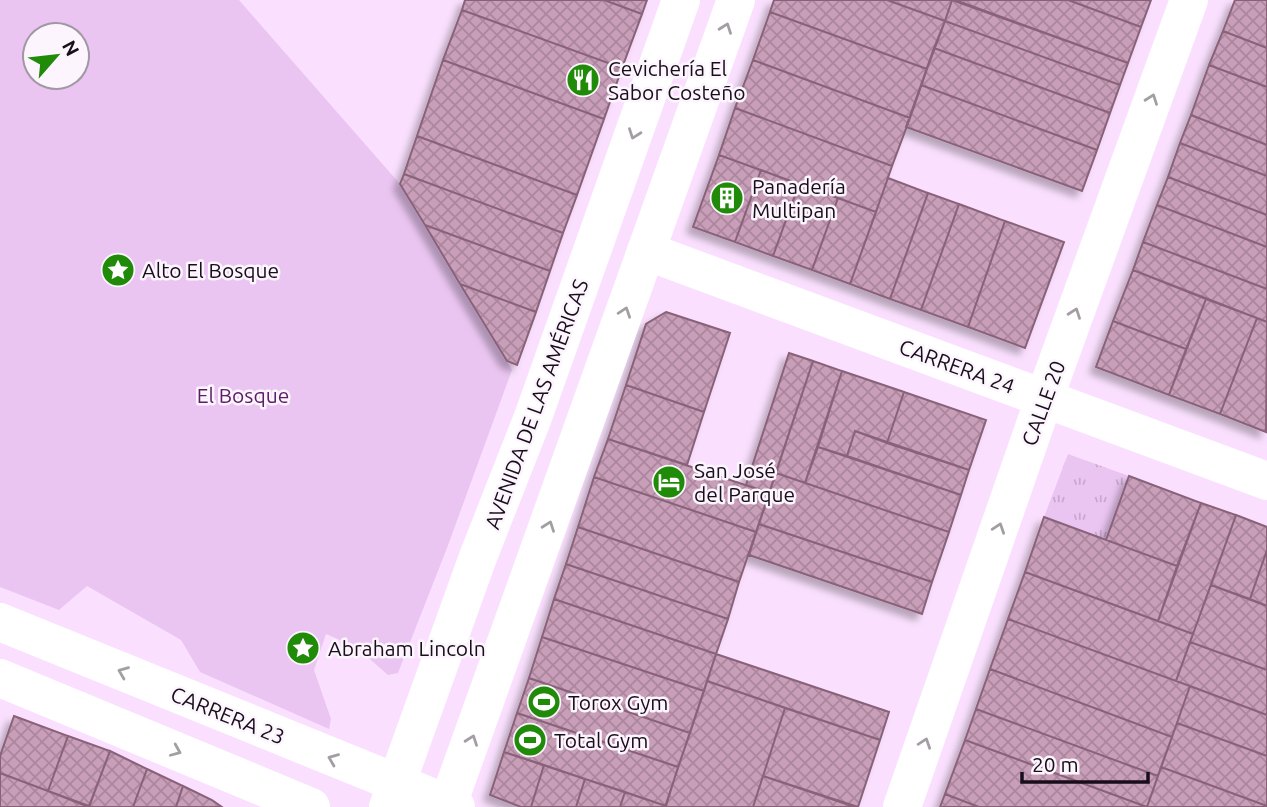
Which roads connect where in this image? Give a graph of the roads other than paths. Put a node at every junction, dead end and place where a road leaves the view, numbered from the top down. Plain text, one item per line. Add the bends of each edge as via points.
1 (681, 0) edge
2 (736, 0) edge
3 (1189, 0) edge
4 (646, 251) junction
5 (1044, 399) junction
6 (1267, 481) edge
7 (0, 622) edge
8 (0, 678) edge
9 (392, 795) edge
10 (451, 806) edge
11 (311, 807) edge
12 (902, 807) edge

1 -> 9 main road, AVENIDA DE LAS AMÉRICAS
4 -> 2 main road
5 -> 3 main road, CALLE 20
4 - 5 main road, CARRERA 24
10 -> 4 main road
5 - 6 main road, CARRERA 24
12 -> 5 main road, CALLE 20
9 -> 7 main road, CARRERA 23
8 -> 11 main road
9 - 10 main road, CARRERA 23

